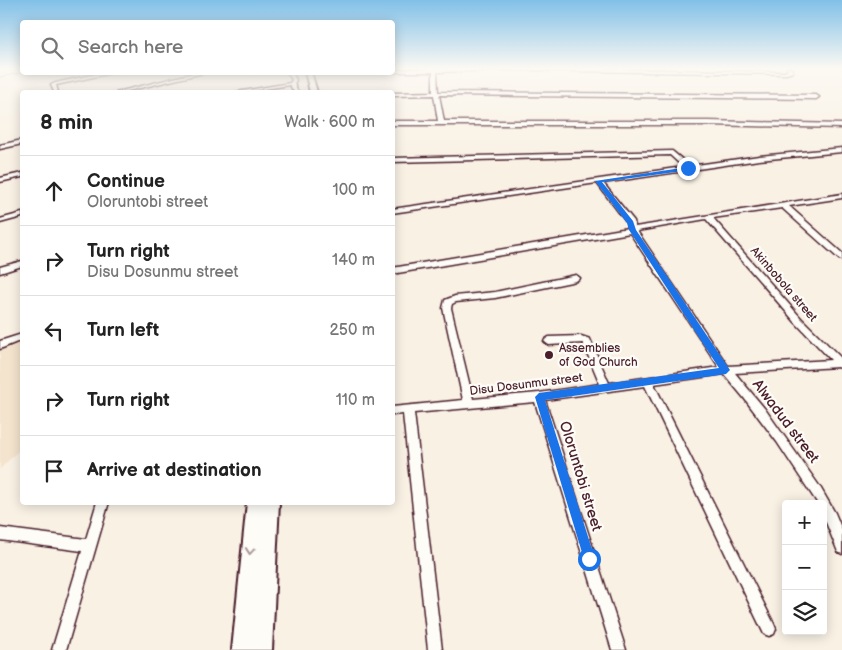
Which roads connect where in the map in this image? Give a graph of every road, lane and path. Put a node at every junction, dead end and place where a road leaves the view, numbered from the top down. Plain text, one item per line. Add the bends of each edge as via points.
1 (437, 98) edge
2 (440, 122) junction
3 (395, 123) edge
4 (842, 126) edge
5 (20, 142) edge
6 (0, 147) edge
7 (842, 150) edge
8 (395, 160) edge
9 (688, 168) junction
10 (20, 175) edge
11 (0, 180) edge
12 (598, 181) junction
13 (842, 196) edge
14 (784, 206) junction
15 (395, 211) edge
16 (20, 216) edge
17 (708, 216) junction
18 (0, 221) edge
19 (632, 230) junction
20 (842, 257) edge
21 (20, 265) edge
22 (0, 270) edge
23 (395, 270) edge
24 (576, 278) dead end
25 (20, 338) edge
26 (549, 342) dead end
27 (0, 345) edge
28 (841, 364) edge
29 (726, 370) junction
30 (648, 381) junction
31 (606, 387) junction
32 (539, 397) junction
33 (469, 404) junction
34 (408, 409) junction
35 (395, 411) edge
36 (102, 505) edge
37 (255, 505) edge
38 (271, 505) edge
39 (839, 525) edge
40 (0, 534) edge
41 (91, 546) junction
42 (842, 548) edge
43 (769, 629) dead end
44 (60, 650) edge
45 (242, 650) edge
46 (262, 650) edge
47 (435, 650) edge
48 (619, 650) edge

1 - 2 street
2 - 3 street
2 - 4 street
5 - 6 street
7 - 9 street
8 - 9 street via 672,154
9 - 12 street
10 - 11 street
12 - 15 street
12 - 19 street via 631,223
13 - 14 street
14 - 17 street
14 - 20 street
16 - 18 street
17 - 19 street
17 - 28 street, Akinbobola street via 798,320
19 - 23 street
19 - 29 street
21 - 22 street
24 - 33 street via 448,302
25 - 27 street
26 - 31 street via 587,341
28 - 29 street, Disu Dosunmu street
29 - 30 street, Disu Dosunmu street
29 - 39 street, Alwadud street via 743,387 809,476
30 - 31 street, Disu Dosunmu street
30 - 43 street
31 - 32 street, Disu Dosunmu street
32 - 33 street, Disu Dosunmu street
32 - 48 street, Oloruntobi street
33 - 34 street, Disu Dosunmu street
34 - 35 street, Disu Dosunmu street
34 - 47 street
36 - 41 street
37 -> 45 main road
38 - 46 main road
39 - 42 street, Alwadud street
40 - 41 street
41 - 44 street

